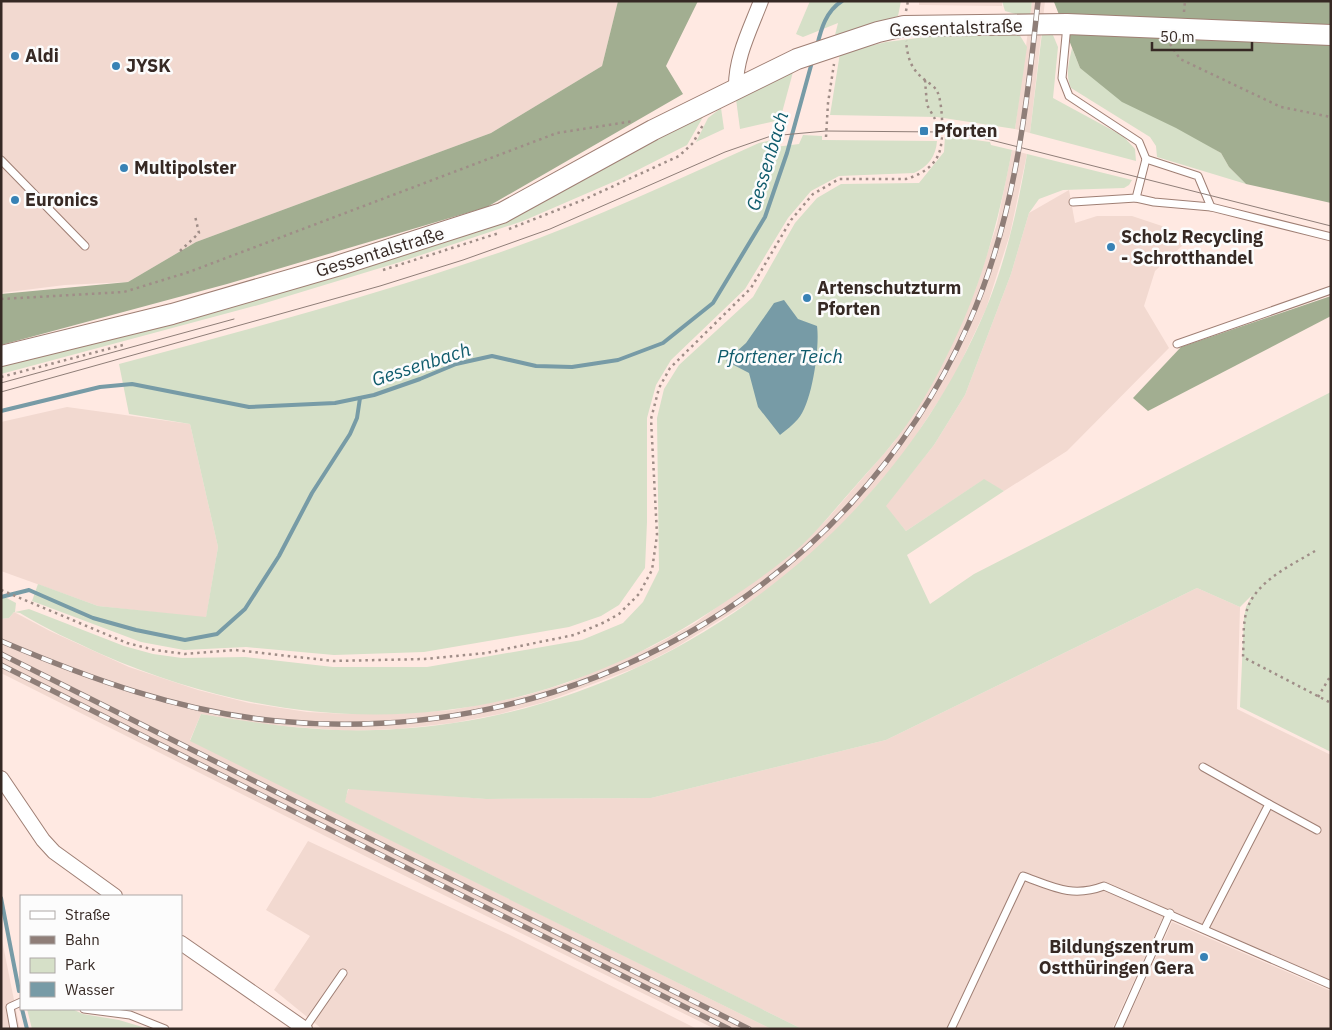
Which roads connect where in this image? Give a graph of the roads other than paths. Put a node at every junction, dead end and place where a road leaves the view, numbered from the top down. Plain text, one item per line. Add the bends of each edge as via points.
1 (761, 1) edge
2 (1067, 24) junction
3 (1331, 36) edge
4 (736, 89) junction
5 (1146, 159) junction
6 (1, 160) edge
7 (1136, 198) junction
8 (1073, 202) dead end
9 (1211, 207) junction
10 (1331, 237) edge
11 (85, 246) dead end
12 (1331, 290) edge
13 (1178, 344) dead end
14 (1, 356) edge
15 (1203, 766) dead end
16 (1, 778) edge
17 (1269, 804) junction
18 (1317, 830) dead end
19 (114, 895) edge
20 (1170, 913) junction
21 (1204, 928) junction
22 (182, 944) edge
23 (343, 973) dead end
24 (1331, 985) edge
25 (20, 1002) edge
26 (92, 1010) edge
27 (14, 1029) edge
28 (165, 1029) edge
29 (305, 1029) edge
30 (951, 1029) edge
31 (1118, 1029) edge

1 - 4 street via 739,58
2 - 3 main road, Gessentalstraße
2 - 4 main road, Gessentalstraße via 904,26 878,32 833,52 797,59
2 - 5 lane via 1062,78 1069,96 1139,142
4 - 14 main road, Gessentalstraße via 653,130 502,214 172,314
5 - 7 lane
5 - 9 lane via 1198,176
6 - 11 lane
7 - 8 lane
7 - 9 lane
9 - 10 lane
12 - 13 lane
15 - 17 lane
16 - 19 street via 54,852
17 - 18 lane
17 - 21 lane
20 - 21 lane
20 - 30 lane via 1104,886 1076,893 1023,876
20 - 31 lane
21 - 24 lane
22 - 29 street
23 - 29 lane
25 - 27 lane via 10,1007
26 - 28 lane via 130,1015

